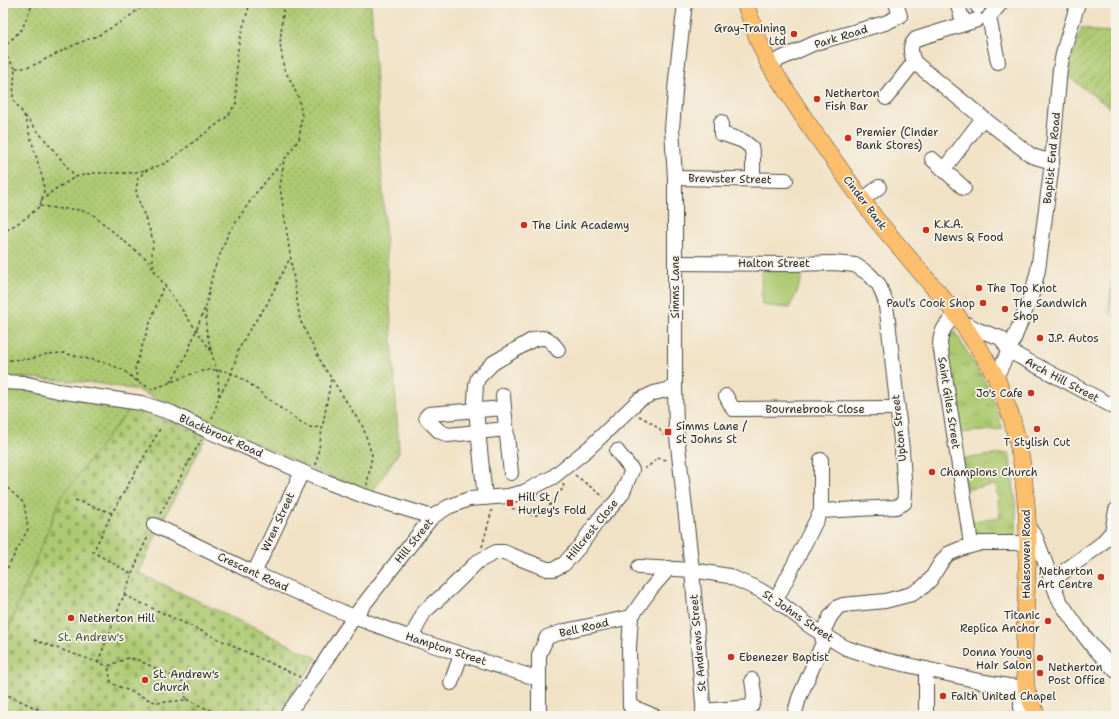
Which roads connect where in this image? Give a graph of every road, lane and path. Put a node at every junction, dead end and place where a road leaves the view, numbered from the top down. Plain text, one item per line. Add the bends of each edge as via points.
1 (33, 3) edge
2 (145, 3) edge
3 (250, 3) edge
4 (284, 3) edge
5 (685, 3) edge
6 (745, 3) edge
7 (896, 3) edge
8 (957, 3) edge
9 (1002, 3) edge
10 (1078, 3) edge
11 (977, 10) edge
12 (962, 18) dead end
13 (3, 48) edge
14 (3, 52) edge
15 (914, 62) junction
16 (998, 62) dead end
17 (769, 64) junction
18 (15, 68) junction
19 (886, 98) dead end
20 (24, 115) junction
21 (983, 118) junction
22 (721, 122) dead end
23 (932, 159) dead end
24 (284, 160) junction
25 (1052, 162) junction
26 (944, 169) junction
27 (147, 170) junction
28 (75, 177) junction
29 (674, 178) junction
30 (754, 179) junction
31 (786, 180) dead end
32 (880, 187) dead end
33 (964, 188) dead end
34 (862, 200) junction
35 (41, 201) junction
36 (40, 206) junction
37 (3, 241) edge
38 (291, 256) junction
39 (675, 263) junction
40 (154, 270) junction
41 (870, 274) joint
42 (165, 285) junction
43 (206, 306) junction
44 (1023, 314) junction
45 (958, 317) junction
46 (196, 330) junction
47 (1001, 338) junction
48 (558, 350) dead end
49 (211, 351) junction
50 (1009, 351) junction
51 (982, 352) junction
52 (3, 359) edge
53 (217, 371) junction
54 (231, 374) junction
55 (996, 377) junction
56 (331, 378) junction
57 (3, 382) edge
58 (138, 382) junction
59 (169, 384) junction
60 (675, 388) junction
61 (1002, 393) joint
62 (726, 396) dead end
63 (219, 397) junction
64 (898, 408) junction
65 (1116, 408) edge
66 (629, 410) junction
67 (476, 411) junction
68 (323, 427) junction
69 (160, 429) dead end
70 (506, 429) junction
71 (206, 430) junction
72 (478, 432) junction
73 (667, 441) dead end
74 (617, 451) dead end
75 (680, 460) junction
76 (821, 460) dead end
77 (563, 470) junction
78 (632, 470) junction
79 (308, 474) junction
80 (511, 474) dead end
81 (3, 484) edge
82 (364, 496) junction
83 (489, 497) junction
84 (75, 500) dead end
85 (614, 504) junction
86 (508, 506) dead end
87 (1116, 510) edge
88 (821, 511) junction
89 (112, 513) junction
90 (432, 517) junction
91 (154, 525) junction
92 (1028, 535) junction
93 (971, 545) junction
94 (477, 562) junction
95 (1027, 566) junction
96 (639, 567) dead end
97 (669, 568) junction
98 (692, 570) junction
99 (254, 572) junction
100 (132, 574) junction
101 (3, 576) edge
102 (1050, 577) junction
103 (124, 595) junction
104 (776, 600) junction
105 (354, 617) junction
106 (631, 618) junction
107 (822, 634) junction
108 (411, 638) junction
109 (34, 640) dead end
110 (461, 655) junction
111 (98, 662) junction
112 (108, 666) junction
113 (926, 669) junction
114 (1115, 669) edge
115 (538, 679) junction
116 (752, 680) dead end
117 (311, 682) junction
118 (451, 683) dead end
119 (1026, 689) junction
120 (3, 693) edge
121 (186, 699) junction
122 (704, 713) edge
123 (53, 716) edge
124 (222, 716) edge
125 (286, 716) edge
126 (539, 716) edge
127 (654, 716) edge
128 (794, 716) edge
129 (926, 716) edge
130 (1021, 716) edge
131 (1037, 716) edge

1 - 13 path via 22,29
2 - 18 path via 126,19 99,35 26,68
3 - 27 path via 237,55 236,102 228,116 166,163
4 - 24 path via 280,43 284,69 299,99 302,116 299,139
5 - 29 street, Simms Lane via 672,129
6 - 17 main road, Cinder Bank
7 - 17 street, Park Road via 900,16 885,23 815,43
8 - 12 street
9 - 16 street via 989,17
10 - 25 street, Baptist End Road via 1060,69
11 - 15 street via 916,39 911,50
14 - 18 path
15 - 19 street
15 - 21 street
17 - 34 main road, Cinder Bank
18 - 20 path via 13,99
20 - 28 path
20 - 35 path via 43,180 44,191
21 - 25 street via 1032,156
21 - 26 street
22 - 30 street via 721,134 743,141 750,147
23 - 26 street
24 - 38 path via 280,187
24 - 43 path via 255,194 228,234 213,272
25 - 44 street, Baptist End Road via 1038,270 1032,294
26 - 33 street
27 - 28 path via 131,173 93,173
27 - 40 path via 138,178 136,192 154,240
28 - 35 path
29 - 30 street, Brewster Street
29 - 39 street, Simms Lane
30 - 31 street, Brewster Street
32 - 34 street
34 - 45 main road, Cinder Bank
35 - 36 path
36 - 37 path via 7,230
36 - 40 path via 91,213 148,260
38 - 54 path via 267,304 248,332
38 - 56 path via 300,320
39 - 41 street, Halton Street via 834,263 855,265
39 - 60 street, Simms Lane
40 - 42 path
41 - 64 street, Upton Street via 879,285 885,300
42 - 46 path
42 - 58 path via 135,368
43 - 46 path
43 - 49 path via 206,328
44 - 47 street, Baptist End Road
44 - 50 street, Baptist End Road
45 - 47 street via 978,330
45 - 51 main road, Cinder Bank
45 - 93 street, Saint Giles Street via 945,326 940,335 940,344
46 - 49 path
46 - 59 path via 186,357
47 - 50 street
47 - 51 street, Baptist End Road
48 - 67 street via 552,341 538,338 493,363 478,378
49 - 53 path
50 - 55 street, Baptist End Road
50 - 65 street, Arch Hill Street
51 - 55 main road, Cinder Bank
52 - 58 path via 31,359 63,353 106,363 123,370
53 - 54 path
53 - 59 path via 194,374
53 - 63 path
54 - 63 path
54 - 68 path via 252,385 297,420 311,428
55 - 61 main road, Cinder Bank
56 - 68 path
56 - 82 path via 363,427 372,456
57 - 71 street, Blackbrook Road via 23,383 58,391 141,403 172,413
58 - 59 path via 152,389
60 - 66 street, Hill Street via 654,393 640,400
60 - 75 street, Simms Lane
61 - 92 main road, Halesowen Road via 1012,419 1021,460
62 - 64 street, Bournebrook Close via 732,414
63 - 71 path
64 - 88 street, Upton Street via 904,504 896,507
66 - 73 path via 652,423
66 - 77 street, Hill Street
67 - 70 street via 504,401
67 - 72 street
67 - 72 street via 429,414 426,417 439,431 448,435
68 - 79 path
69 - 89 path
70 - 72 street
70 - 80 street
71 - 79 street, Blackbrook Road
71 - 91 path
72 - 83 street
74 - 78 street
75 - 78 path via 656,458 646,468
75 - 98 street, Simms Lane
76 - 88 street
77 - 83 street, Hill Street via 524,492
77 - 85 path
77 - 86 path via 564,487 540,514 522,513
78 - 85 street, Hillcrest Close via 622,494
79 - 82 street, Blackbrook Road
79 - 99 street, Wren Street
81 - 101 path via 24,503 28,529
82 - 90 street, Blackbrook Road
83 - 90 street, Hill Street via 469,499
83 - 94 path via 493,504
84 - 89 path
85 - 94 street, Hillcrest Close via 564,564 554,569 547,569 504,552 496,552
87 - 102 street via 1112,532 1100,545
88 - 104 street
89 - 100 path via 93,552
90 - 105 street, Hill Street
91 - 99 street, Crescent Road
91 - 100 path
92 - 93 street
92 - 95 main road, Halesowen Road
92 - 102 street via 1036,538
93 - 107 street via 948,554 927,583 912,594 885,601 838,607
94 - 108 street, Hillcrest Close via 424,612
95 - 102 street via 1041,567
95 - 119 main road, Halesowen Road via 1024,649
96 - 97 street, St Johns Street
97 - 98 street, St Johns Street
97 - 106 street
98 - 104 street, St Johns Street via 728,576
98 - 122 street, St Andrews Street
99 - 105 street, Crescent Road
100 - 103 path
102 - 114 street via 1059,600 1071,619
103 - 111 path
103 - 117 path
104 - 107 street, St Johns Street
105 - 108 street, Hampton Street
105 - 117 street, Hill Street
106 - 115 street, Bell Road via 547,637 539,655
106 - 127 street via 630,706
107 - 113 street, St Johns Street via 846,648
107 - 128 street via 823,643
108 - 110 street, Hampton Street
109 - 111 path
110 - 115 street, Hampton Street
110 - 118 street
111 - 112 path
112 - 121 path via 110,683 157,703
112 - 121 path via 128,658 138,660 184,682
113 - 119 street, St Johns Street
113 - 129 street
115 - 126 street, Bell Road
116 - 122 street via 754,701 750,707
117 - 125 street, Hill Street
119 - 130 street via 1021,700
119 - 131 main road, Halesowen Road
120 - 123 path
121 - 124 path

